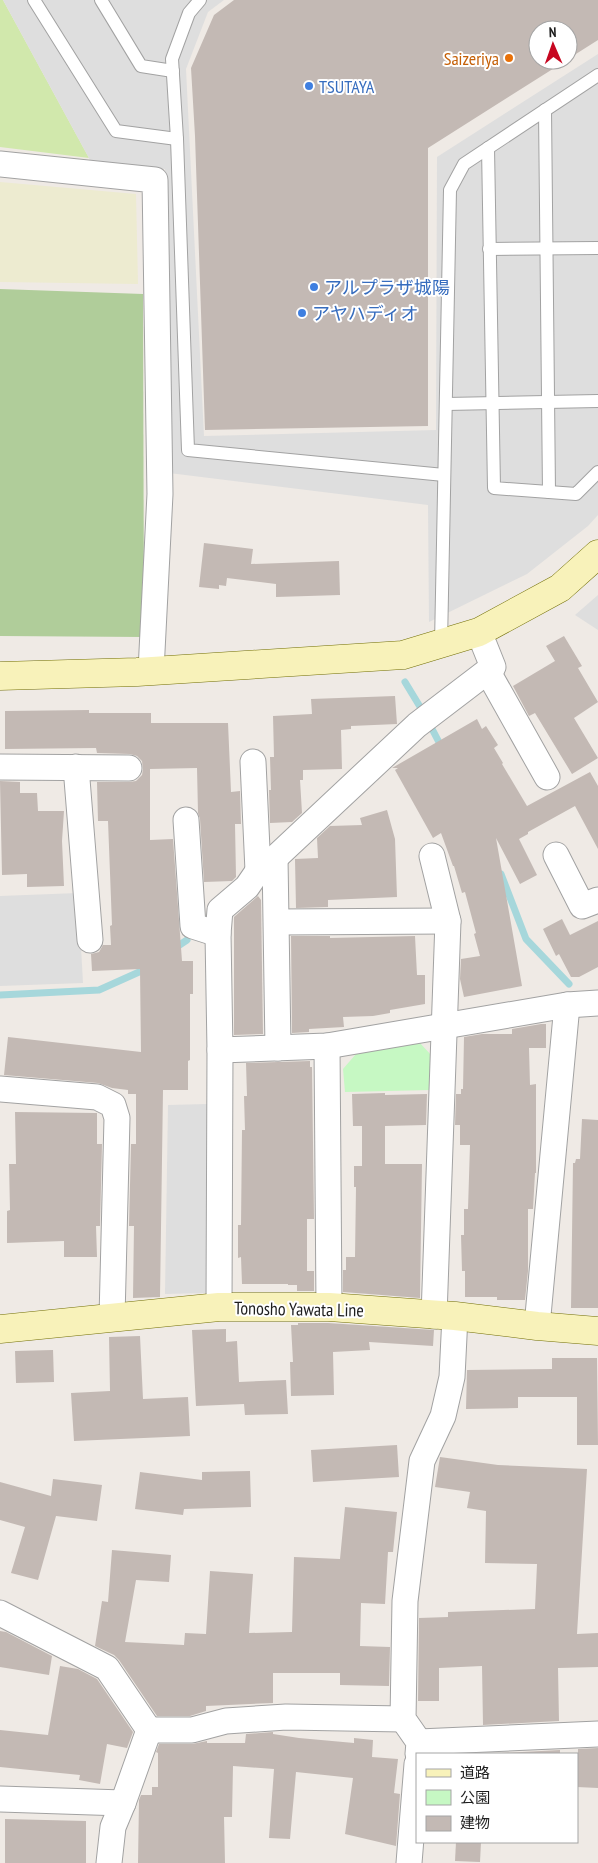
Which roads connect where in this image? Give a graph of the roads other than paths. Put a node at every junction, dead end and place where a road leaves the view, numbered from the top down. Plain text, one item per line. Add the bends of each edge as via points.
1 (34, 0) edge
2 (102, 0) edge
3 (200, 0) edge
4 (173, 71) junction
5 (598, 75) edge
6 (545, 110) junction
7 (177, 139) junction
8 (488, 148) junction
9 (0, 164) edge
10 (598, 248) edge
11 (546, 249) junction
12 (489, 250) junction
13 (598, 401) edge
14 (549, 402) junction
15 (492, 403) junction
16 (446, 404) junction
17 (598, 472) edge
18 (444, 475) junction
19 (549, 492) junction
20 (598, 554) edge
21 (479, 632) junction
22 (441, 644) junction
23 (151, 671) junction
24 (488, 672) junction
25 (0, 676) edge
26 (252, 762) dead end
27 (0, 767) edge
28 (76, 767) junction
29 (129, 768) dead end
30 (547, 777) dead end
31 (186, 820) dead end
32 (556, 855) dead end
33 (432, 856) dead end
34 (267, 864) junction
35 (598, 900) edge
36 (448, 920) junction
37 (277, 922) junction
38 (218, 934) junction
39 (90, 940) dead end
40 (598, 1003) edge
41 (567, 1005) junction
42 (444, 1027) junction
43 (327, 1046) junction
44 (278, 1048) junction
45 (220, 1050) junction
46 (0, 1089) edge
47 (329, 1306) junction
48 (219, 1307) junction
49 (444, 1316) junction
50 (112, 1318) junction
51 (538, 1326) junction
52 (0, 1329) edge
53 (598, 1330) edge
54 (0, 1613) edge
55 (403, 1719) junction
56 (149, 1730) junction
57 (598, 1734) edge
58 (418, 1753) edge
59 (427, 1753) edge
60 (416, 1776) edge
61 (0, 1800) edge
62 (123, 1803) junction
63 (109, 1863) edge
64 (408, 1863) edge

1 - 7 lane via 116,131
2 - 4 lane via 141,66
3 - 4 lane via 190,13 172,59
4 - 7 lane
5 - 6 lane
6 - 8 lane
6 - 11 lane
7 - 18 lane via 188,450
8 - 12 lane
8 - 16 lane via 464,164 450,190
9 - 23 street via 155,180 160,494
10 - 11 lane
11 - 12 lane
11 - 14 lane
12 - 15 lane
13 - 14 lane
14 - 15 lane
14 - 19 lane
15 - 16 lane
15 - 19 lane via 494,488
16 - 18 lane
17 - 19 lane via 576,494
18 - 22 lane
20 - 21 street via 560,588
21 - 22 street
21 - 24 street via 493,667
22 - 23 street via 403,655
23 - 25 street
24 - 30 street
24 - 34 street via 417,725
26 - 34 street
27 - 28 street
28 - 29 street
28 - 39 street
31 - 38 street via 193,926
32 - 35 street via 582,906
33 - 36 street
34 - 37 street
34 - 38 street via 220,910
36 - 37 street
36 - 42 street
37 - 44 street
38 - 45 street
40 - 41 street
41 - 42 street
41 - 51 street
42 - 43 street
42 - 49 street
43 - 44 street
43 - 47 street
44 - 45 street
45 - 48 street
46 - 50 street via 97,1097 113,1105 118,1118
47 - 48 street, Tonosho Yawata Line
47 - 49 street, Tonosho Yawata Line
48 - 50 street, Tonosho Yawata Line
49 - 51 street, Tonosho Yawata Line
49 - 55 street via 452,1377 443,1416 422,1461 405,1601
50 - 52 street, Tonosho Yawata Line
51 - 53 street, Tonosho Yawata Line
54 - 56 street via 107,1668
55 - 56 street via 286,1717 226,1720 192,1730
55 - 58 street
56 - 62 street
57 - 59 street
60 - 64 street
61 - 62 street
62 - 63 street via 113,1827

